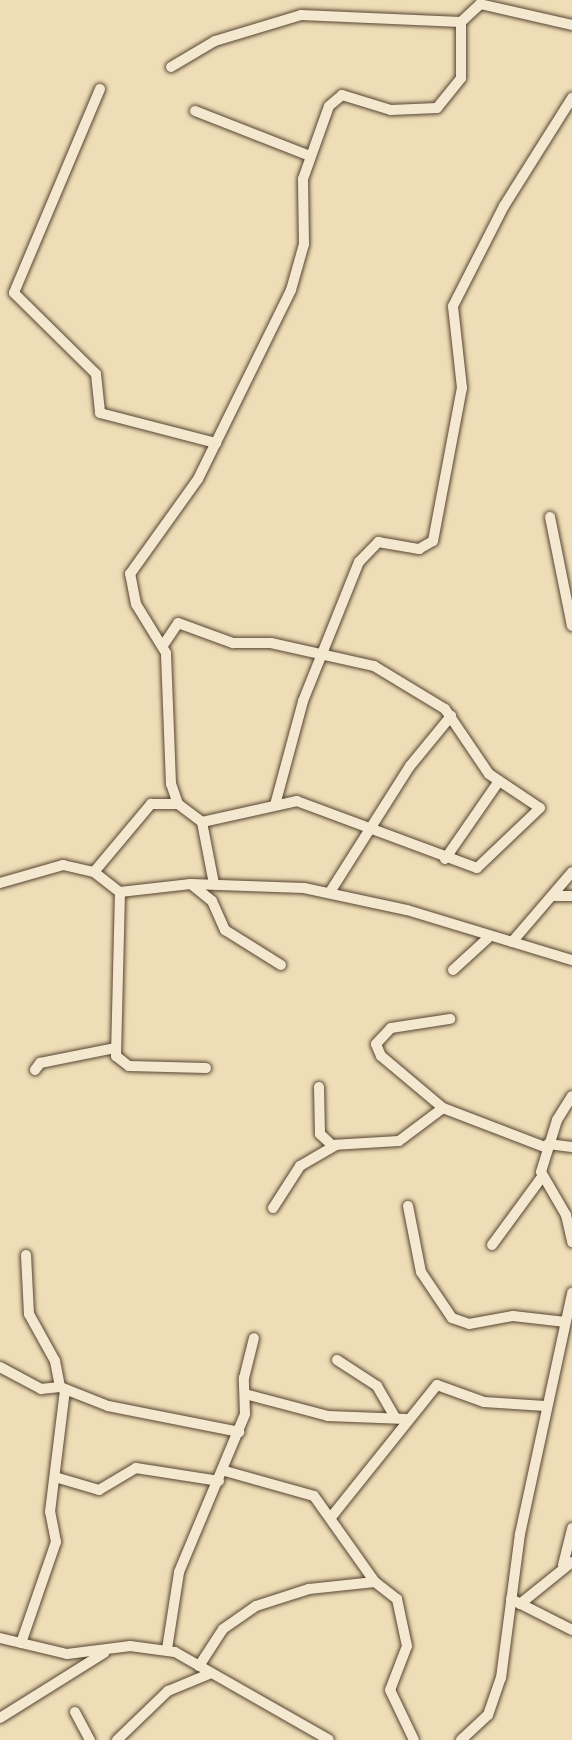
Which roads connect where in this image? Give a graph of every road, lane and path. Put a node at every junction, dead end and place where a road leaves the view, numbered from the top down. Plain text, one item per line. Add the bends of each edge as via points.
1 (461, 22) junction
2 (572, 25) edge
3 (171, 67) dead end
4 (100, 89) dead end
5 (572, 98) edge
6 (195, 111) dead end
7 (310, 156) junction
8 (216, 443) junction
9 (550, 517) dead end
10 (572, 626) edge
11 (163, 643) junction
12 (322, 654) junction
13 (452, 716) junction
14 (499, 780) junction
15 (178, 804) junction
16 (275, 805) junction
17 (202, 822) junction
18 (370, 828) junction
19 (445, 859) junction
20 (94, 872) junction
21 (572, 872) edge
22 (0, 884) edge
23 (191, 884) junction
24 (214, 884) junction
25 (120, 892) junction
26 (330, 892) junction
27 (552, 896) junction
28 (572, 896) edge
29 (488, 938) junction
30 (512, 942) junction
31 (572, 960) edge
32 (281, 965) dead end
33 (453, 970) dead end
34 (450, 1019) dead end
35 (115, 1048) junction
36 (206, 1068) dead end
37 (35, 1070) dead end
38 (319, 1087) dead end
39 (572, 1096) edge
40 (443, 1108) junction
41 (336, 1145) junction
42 (547, 1146) junction
43 (572, 1147) edge
44 (542, 1177) junction
45 (408, 1206) dead end
46 (273, 1208) dead end
47 (572, 1242) edge
48 (492, 1245) dead end
49 (26, 1255) dead end
50 (572, 1293) edge
51 (568, 1319) edge
52 (254, 1338) dead end
53 (337, 1360) dead end
54 (0, 1367) edge
55 (62, 1389) junction
56 (245, 1394) junction
57 (545, 1406) junction
58 (400, 1418) junction
59 (239, 1432) junction
60 (222, 1476) junction
61 (55, 1477) junction
62 (332, 1516) junction
63 (572, 1528) edge
64 (361, 1560) junction
65 (567, 1563) edge
66 (375, 1582) junction
67 (337, 1584) junction
68 (516, 1601) junction
69 (572, 1630) edge
70 (0, 1638) edge
71 (21, 1643) junction
72 (167, 1649) junction
73 (108, 1651) junction
74 (199, 1667) junction
75 (209, 1674) junction
76 (75, 1712) dead end
77 (0, 1718) edge
78 (90, 1740) edge
79 (117, 1740) edge
80 (329, 1740) edge
81 (414, 1740) edge
82 (461, 1740) edge

1 - 2 street via 480,4
1 - 3 street via 301,15 215,41
1 - 7 street via 463,70 440,106 400,111 342,95 324,115
4 - 8 street via 14,293 96,374 100,412
5 - 12 street via 504,206 453,306 462,388 433,541 419,549 370,545
6 - 7 street
7 - 8 street via 301,191 304,244 291,290
8 - 11 street via 188,496 130,574 136,604
9 - 10 street
11 - 12 street via 178,623 233,643
11 - 15 street
12 - 13 street via 374,666
12 - 16 street
13 - 14 street
13 - 18 street
14 - 19 street
14 - 19 street via 536,803 537,813 486,864 467,867
15 - 17 street
15 - 20 street via 151,804
16 - 17 street
16 - 18 street via 297,802
17 - 24 street
18 - 19 street
18 - 26 street
20 - 22 street via 63,865
20 - 25 street
21 - 27 street
23 - 24 street
23 - 25 street
23 - 32 street via 212,901 225,930
24 - 26 street
25 - 35 street
26 - 29 street
27 - 28 street
27 - 30 street
29 - 30 street
29 - 33 street
30 - 31 street
34 - 40 street via 391,1028 376,1044 381,1056
35 - 36 street via 128,1066
35 - 37 street via 43,1062
38 - 41 street via 320,1134
39 - 42 street
40 - 41 street via 399,1141
40 - 42 street
41 - 46 street via 300,1166
42 - 43 street
42 - 44 street
44 - 47 street via 566,1215
44 - 48 street
45 - 51 street via 421,1272 452,1318 469,1324 513,1316
49 - 55 street via 29,1314 55,1361
50 - 51 street
51 - 57 street
52 - 56 street
53 - 58 street via 377,1386
54 - 55 street via 41,1388
55 - 59 street via 108,1406
55 - 61 street
56 - 58 street via 328,1416
56 - 59 street
57 - 58 street via 475,1400 441,1384
57 - 68 street
58 - 62 street
59 - 60 street
60 - 61 street via 136,1468 99,1490
60 - 62 street via 308,1492
60 - 72 street via 176,1584 175,1627
61 - 71 street via 50,1512 56,1542
62 - 64 street
63 - 65 street
64 - 66 street
64 - 67 street
65 - 68 street
66 - 67 street
66 - 81 street via 403,1608 407,1646 390,1690
67 - 74 street via 243,1613 223,1629
68 - 69 street
68 - 82 street via 492,1705
70 - 71 street
71 - 73 street via 67,1654
72 - 73 street
72 - 74 street
73 - 77 street
74 - 75 street
75 - 79 street via 168,1691
75 - 80 street
76 - 78 street

